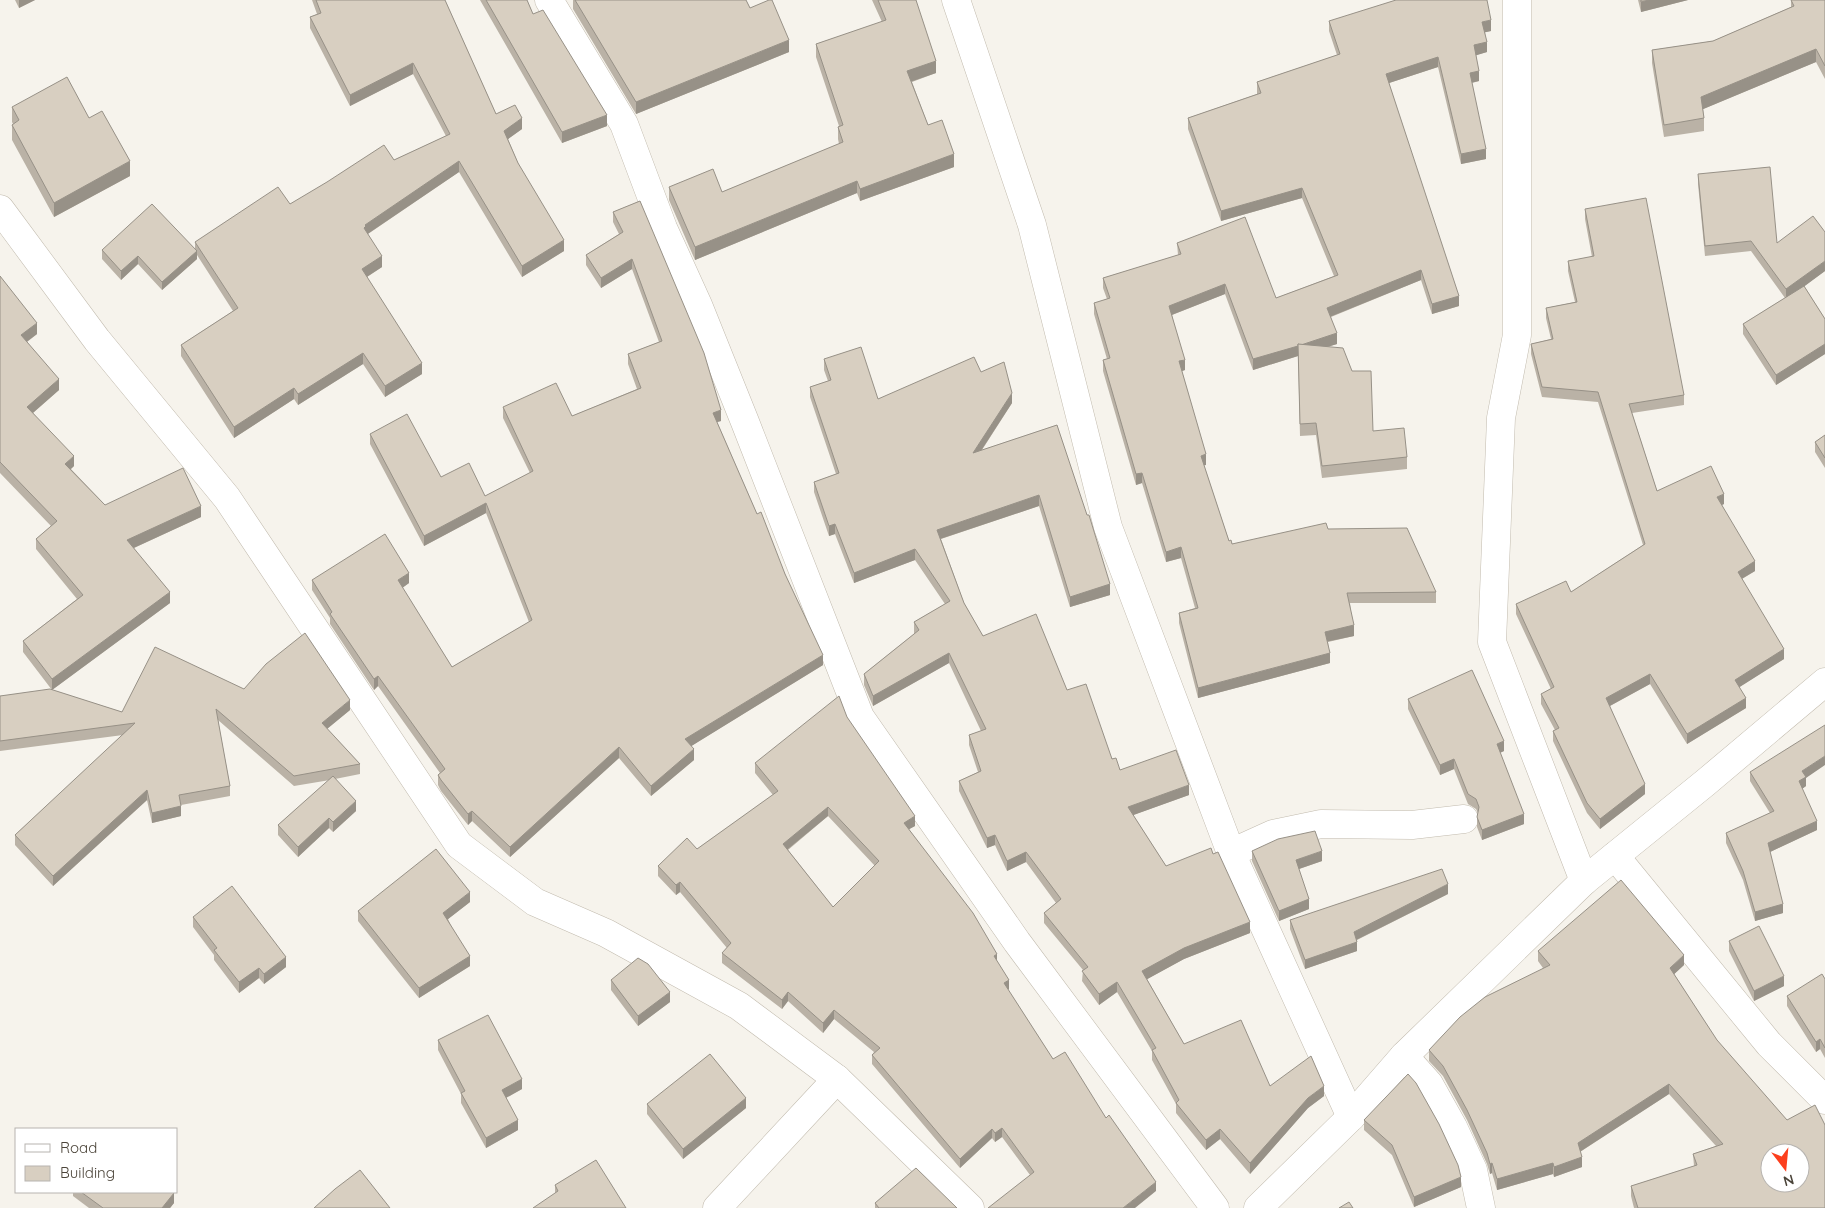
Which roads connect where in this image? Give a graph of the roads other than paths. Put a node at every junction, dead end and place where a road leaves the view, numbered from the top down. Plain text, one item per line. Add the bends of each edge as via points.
1 (549, 0) edge
2 (956, 0) edge
3 (1517, 0) edge
4 (0, 209) edge
5 (1825, 682) edge
6 (1464, 819) dead end
7 (1231, 853) junction
8 (1615, 856) junction
9 (1584, 881) junction
10 (1404, 1056) junction
11 (837, 1079) junction
12 (1825, 1100) edge
13 (1351, 1117) junction
14 (716, 1208) edge
15 (970, 1208) edge
16 (1215, 1208) edge
17 (1258, 1208) edge
18 (1481, 1208) edge

1 - 16 street via 624,124 860,717 1017,942
2 - 7 street via 1032,224 1108,527
3 - 9 street via 1517,335 1501,418 1492,642
4 - 11 street via 97,340 228,498 459,845 535,902 606,933 739,1006
5 - 8 street
6 - 7 street via 1412,825 1321,824 1273,834
7 - 13 street
8 - 9 street
8 - 12 street via 1769,1044
9 - 10 street
10 - 13 street
10 - 18 street via 1429,1084 1453,1127 1473,1170
11 - 14 street
11 - 15 street
13 - 17 street

